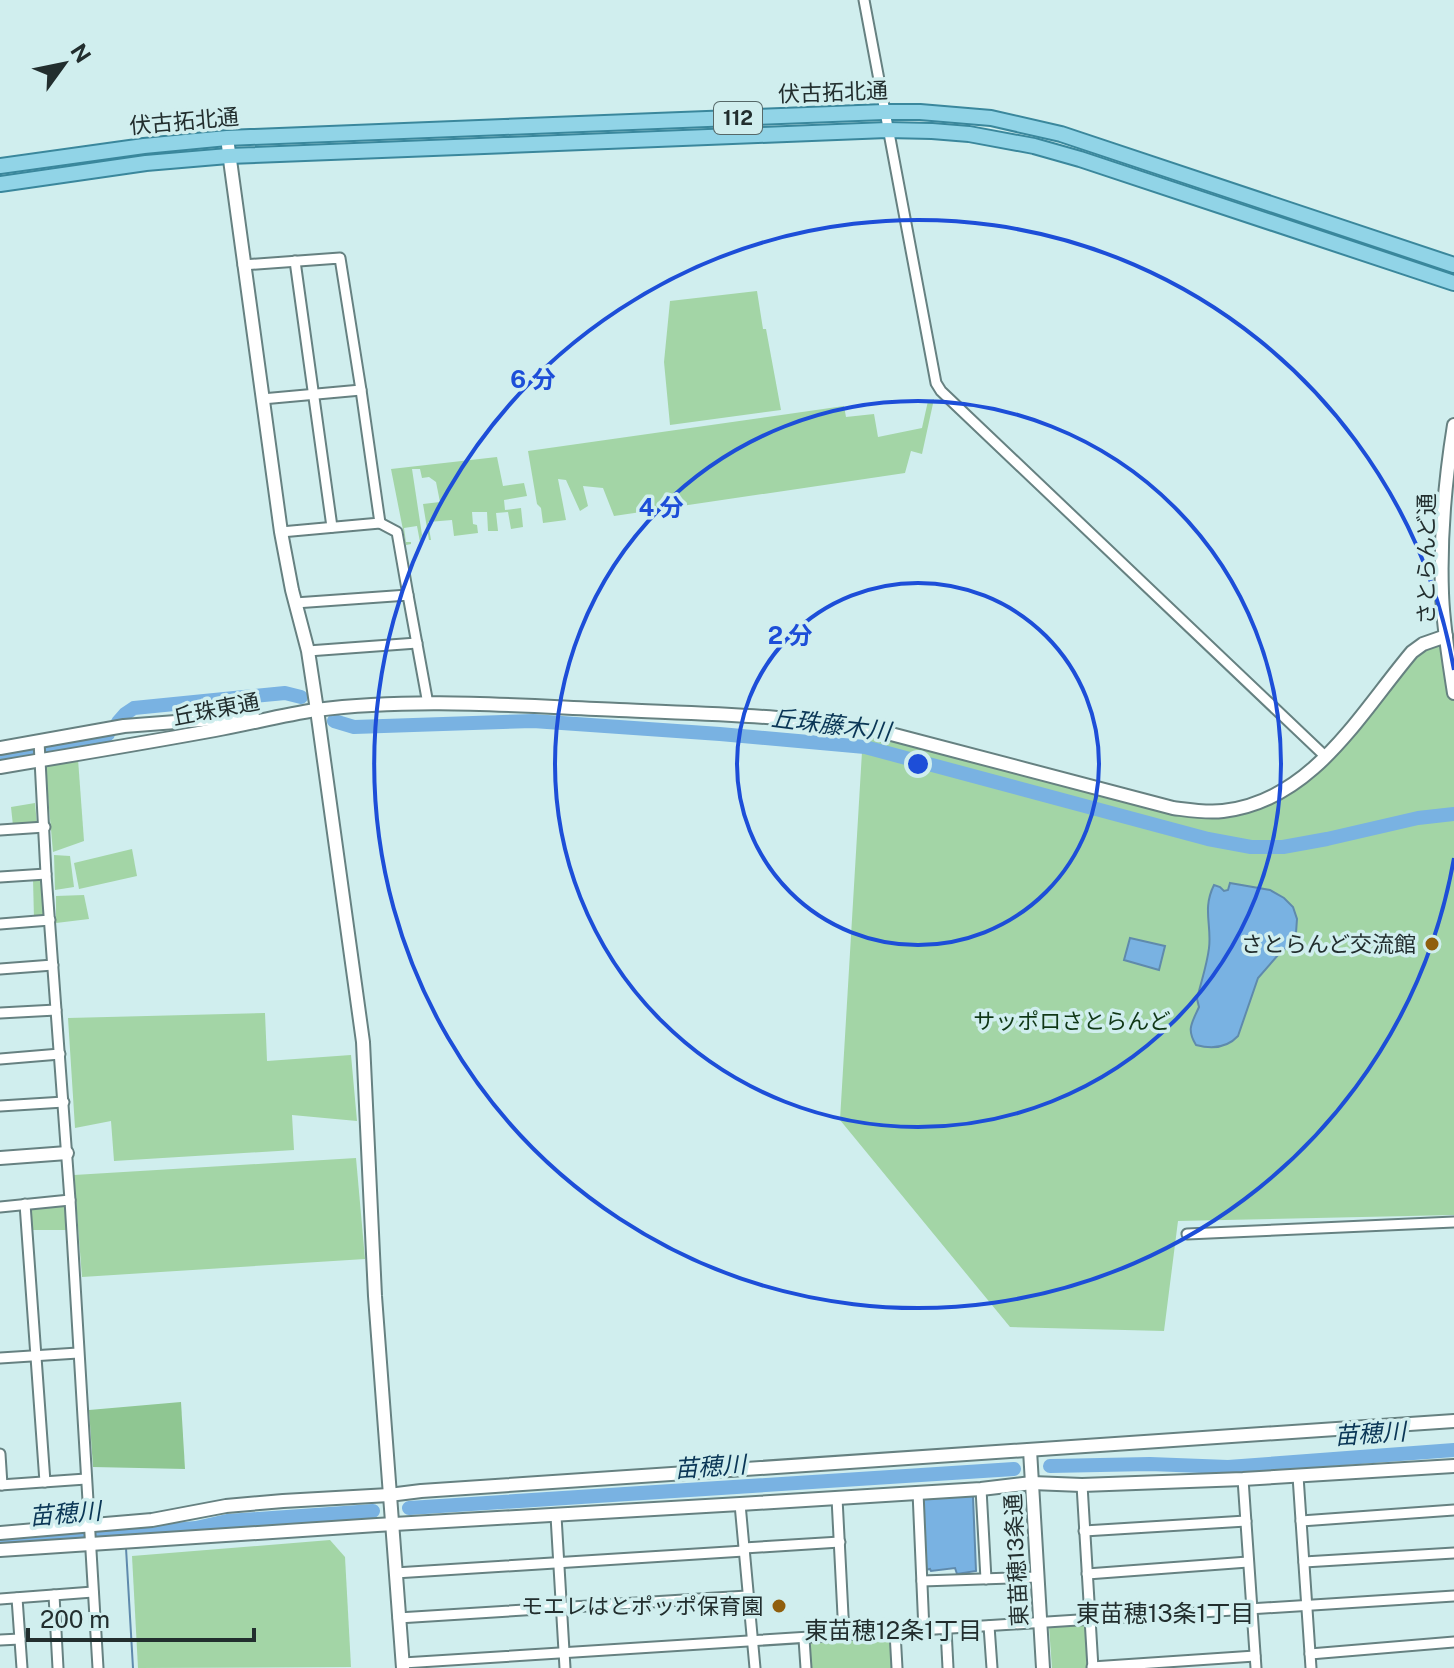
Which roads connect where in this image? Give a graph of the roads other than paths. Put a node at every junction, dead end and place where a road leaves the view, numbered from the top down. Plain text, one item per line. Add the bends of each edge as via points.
1 (864, 0) edge
2 (875, 0) edge
3 (866, 12) junction
4 (884, 112) junction
5 (887, 130) junction
6 (227, 138) junction
7 (228, 156) junction
8 (0, 166) edge
9 (0, 184) edge
10 (295, 261) junction
11 (243, 265) junction
12 (1454, 265) edge
13 (1454, 283) edge
14 (361, 390) junction
15 (314, 394) junction
16 (262, 399) junction
17 (1454, 425) edge
18 (380, 523) junction
19 (332, 527) junction
20 (281, 532) junction
21 (408, 595) junction
22 (295, 603) junction
23 (1446, 636) junction
24 (417, 643) junction
25 (308, 651) junction
26 (1454, 693) edge
27 (428, 704) junction
28 (317, 710) junction
29 (292, 714) junction
30 (39, 741) junction
31 (0, 748) edge
32 (1326, 757) junction
33 (41, 760) junction
34 (0, 767) edge
35 (45, 827) junction
36 (0, 830) edge
37 (46, 874) junction
38 (0, 877) edge
39 (50, 920) junction
40 (0, 924) edge
41 (53, 965) junction
42 (0, 969) edge
43 (56, 1010) junction
44 (0, 1013) edge
45 (60, 1054) junction
46 (0, 1059) edge
47 (64, 1102) junction
48 (0, 1106) edge
49 (67, 1153) junction
50 (0, 1158) edge
51 (70, 1200) junction
52 (25, 1204) junction
53 (0, 1207) edge
54 (1454, 1222) edge
55 (1187, 1234) dead end
56 (78, 1353) junction
57 (36, 1356) junction
58 (0, 1358) edge
59 (1454, 1421) edge
60 (1030, 1450) junction
61 (0, 1454) edge
62 (1454, 1466) edge
63 (1298, 1476) junction
64 (86, 1479) junction
65 (1243, 1479) junction
66 (45, 1482) junction
67 (1032, 1483) junction
68 (1, 1485) edge
69 (1082, 1485) junction
70 (981, 1489) junction
71 (918, 1492) junction
72 (389, 1495) junction
73 (837, 1498) junction
74 (740, 1504) junction
75 (1454, 1510) edge
76 (556, 1516) junction
77 (1246, 1521) junction
78 (1301, 1521) junction
79 (391, 1524) junction
80 (1084, 1531) junction
81 (0, 1533) edge
82 (90, 1535) junction
83 (840, 1542) junction
84 (0, 1550) edge
85 (744, 1550) junction
86 (1454, 1553) edge
87 (559, 1562) junction
88 (1248, 1562) junction
89 (1304, 1562) junction
90 (395, 1573) junction
91 (1087, 1574) junction
92 (1038, 1577) junction
93 (986, 1579) junction
94 (922, 1581) junction
95 (93, 1592) junction
96 (54, 1595) junction
97 (747, 1596) junction
98 (1454, 1596) edge
99 (17, 1598) junction
100 (0, 1599) edge
101 (1307, 1606) junction
102 (562, 1609) junction
103 (1252, 1609) junction
104 (398, 1618) junction
105 (1089, 1619) junction
106 (1040, 1623) junction
107 (989, 1626) junction
108 (946, 1629) junction
109 (924, 1631) junction
110 (895, 1632) junction
111 (844, 1635) junction
112 (20, 1639) junction
113 (804, 1639) junction
114 (0, 1640) edge
115 (752, 1641) junction
116 (1454, 1642) edge
117 (564, 1654) junction
118 (1310, 1654) junction
119 (1255, 1656) junction
120 (510, 1663) edge
121 (459, 1664) edge
122 (403, 1666) edge
123 (1092, 1667) edge
124 (22, 1668) edge
125 (58, 1668) edge
126 (98, 1668) edge
127 (565, 1668) edge
128 (755, 1668) edge
129 (806, 1668) edge
130 (897, 1668) edge
131 (948, 1668) edge
132 (992, 1668) edge
133 (1043, 1668) edge
134 (1256, 1668) edge
135 (1311, 1668) edge

1 - 3 street
2 - 3 street
3 - 4 street
4 - 5 street
4 - 6 main road, 伏古拓北通 / 112
4 - 12 main road, 伏古拓北通 / 112 via 991,118 1061,134
5 - 7 main road, 伏古拓北通 / 112
5 - 13 main road, 伏古拓北通 / 112 via 969,134 1034,146
5 - 32 street via 941,391
6 - 7 street
6 - 8 main road, 伏古拓北通 / 112
7 - 9 main road, 伏古拓北通 / 112
7 - 11 street
10 - 11 street
10 - 14 street via 340,258
10 - 15 street
11 - 16 street
14 - 15 street
14 - 18 street
15 - 16 street
15 - 19 street
16 - 20 street
17 - 23 street, さとらんど通 via 1442,547
18 - 19 street
18 - 21 street via 397,532
19 - 20 street
20 - 22 street
21 - 22 street
21 - 24 street
22 - 25 street
23 - 26 street, さとらんど通
23 - 32 street via 1412,652
24 - 25 street
24 - 27 street
25 - 28 street
27 - 28 street
27 - 32 street via 851,726 1173,808 1208,811 1265,801
28 - 29 street
28 - 72 street via 363,1042
29 - 30 street, 丘珠東通 via 124,726
29 - 33 street, 丘珠東通
30 - 31 street, 丘珠東通
30 - 33 street
33 - 34 street, 丘珠東通
33 - 35 street
35 - 36 street
35 - 37 street
37 - 38 street
37 - 39 street
39 - 40 street
39 - 41 street
41 - 42 street
41 - 43 street
43 - 44 street
43 - 45 street
45 - 46 street
45 - 47 street
47 - 48 street
47 - 49 street
49 - 50 street
49 - 51 street
51 - 52 street
51 - 56 street
52 - 53 street
52 - 57 street
54 - 55 street
56 - 57 street
56 - 64 street
57 - 58 street
57 - 66 street
59 - 60 street
60 - 67 street, 東苗穂13条通
60 - 72 street
61 - 68 street
62 - 63 street
63 - 65 street
63 - 78 street
64 - 66 street
64 - 82 street
65 - 69 street
65 - 77 street
66 - 68 street
67 - 69 street
67 - 70 street
67 - 92 street, 東苗穂13条通
69 - 80 street
70 - 71 street
70 - 93 street
71 - 73 street
71 - 94 street
72 - 79 street
72 - 82 street via 226,1506
73 - 74 street
73 - 83 street
74 - 76 street
74 - 85 street
75 - 78 street
76 - 79 street
76 - 87 street
77 - 80 street
77 - 88 street
78 - 89 street
79 - 82 street
79 - 90 street
80 - 91 street
81 - 82 street
82 - 84 street
82 - 95 street
83 - 85 street
83 - 111 street
85 - 87 street
85 - 97 street
86 - 89 street
87 - 90 street
87 - 102 street
88 - 91 street
88 - 103 street
89 - 101 street
90 - 104 street
91 - 105 street
92 - 93 street
92 - 106 street, 東苗穂13条通
93 - 94 street
94 - 109 street
95 - 96 street
95 - 126 street
96 - 99 street
96 - 125 street
97 - 102 street
97 - 115 street
98 - 101 street
99 - 100 street
99 - 112 street
101 - 103 street
101 - 118 street
102 - 104 street
102 - 117 street
103 - 105 street
103 - 119 street
104 - 122 street
105 - 106 street
105 - 123 street
106 - 107 street
106 - 133 street, 東苗穂13条通
107 - 108 street
107 - 132 street
108 - 109 street
108 - 131 street
109 - 110 street
110 - 111 street
110 - 130 street
111 - 113 street
112 - 114 street
112 - 124 street
113 - 115 street
113 - 129 street
115 - 117 street
115 - 128 street
116 - 118 street
117 - 120 street
117 - 127 street
118 - 135 street
119 - 123 street
119 - 134 street
120 - 121 street
121 - 122 street

